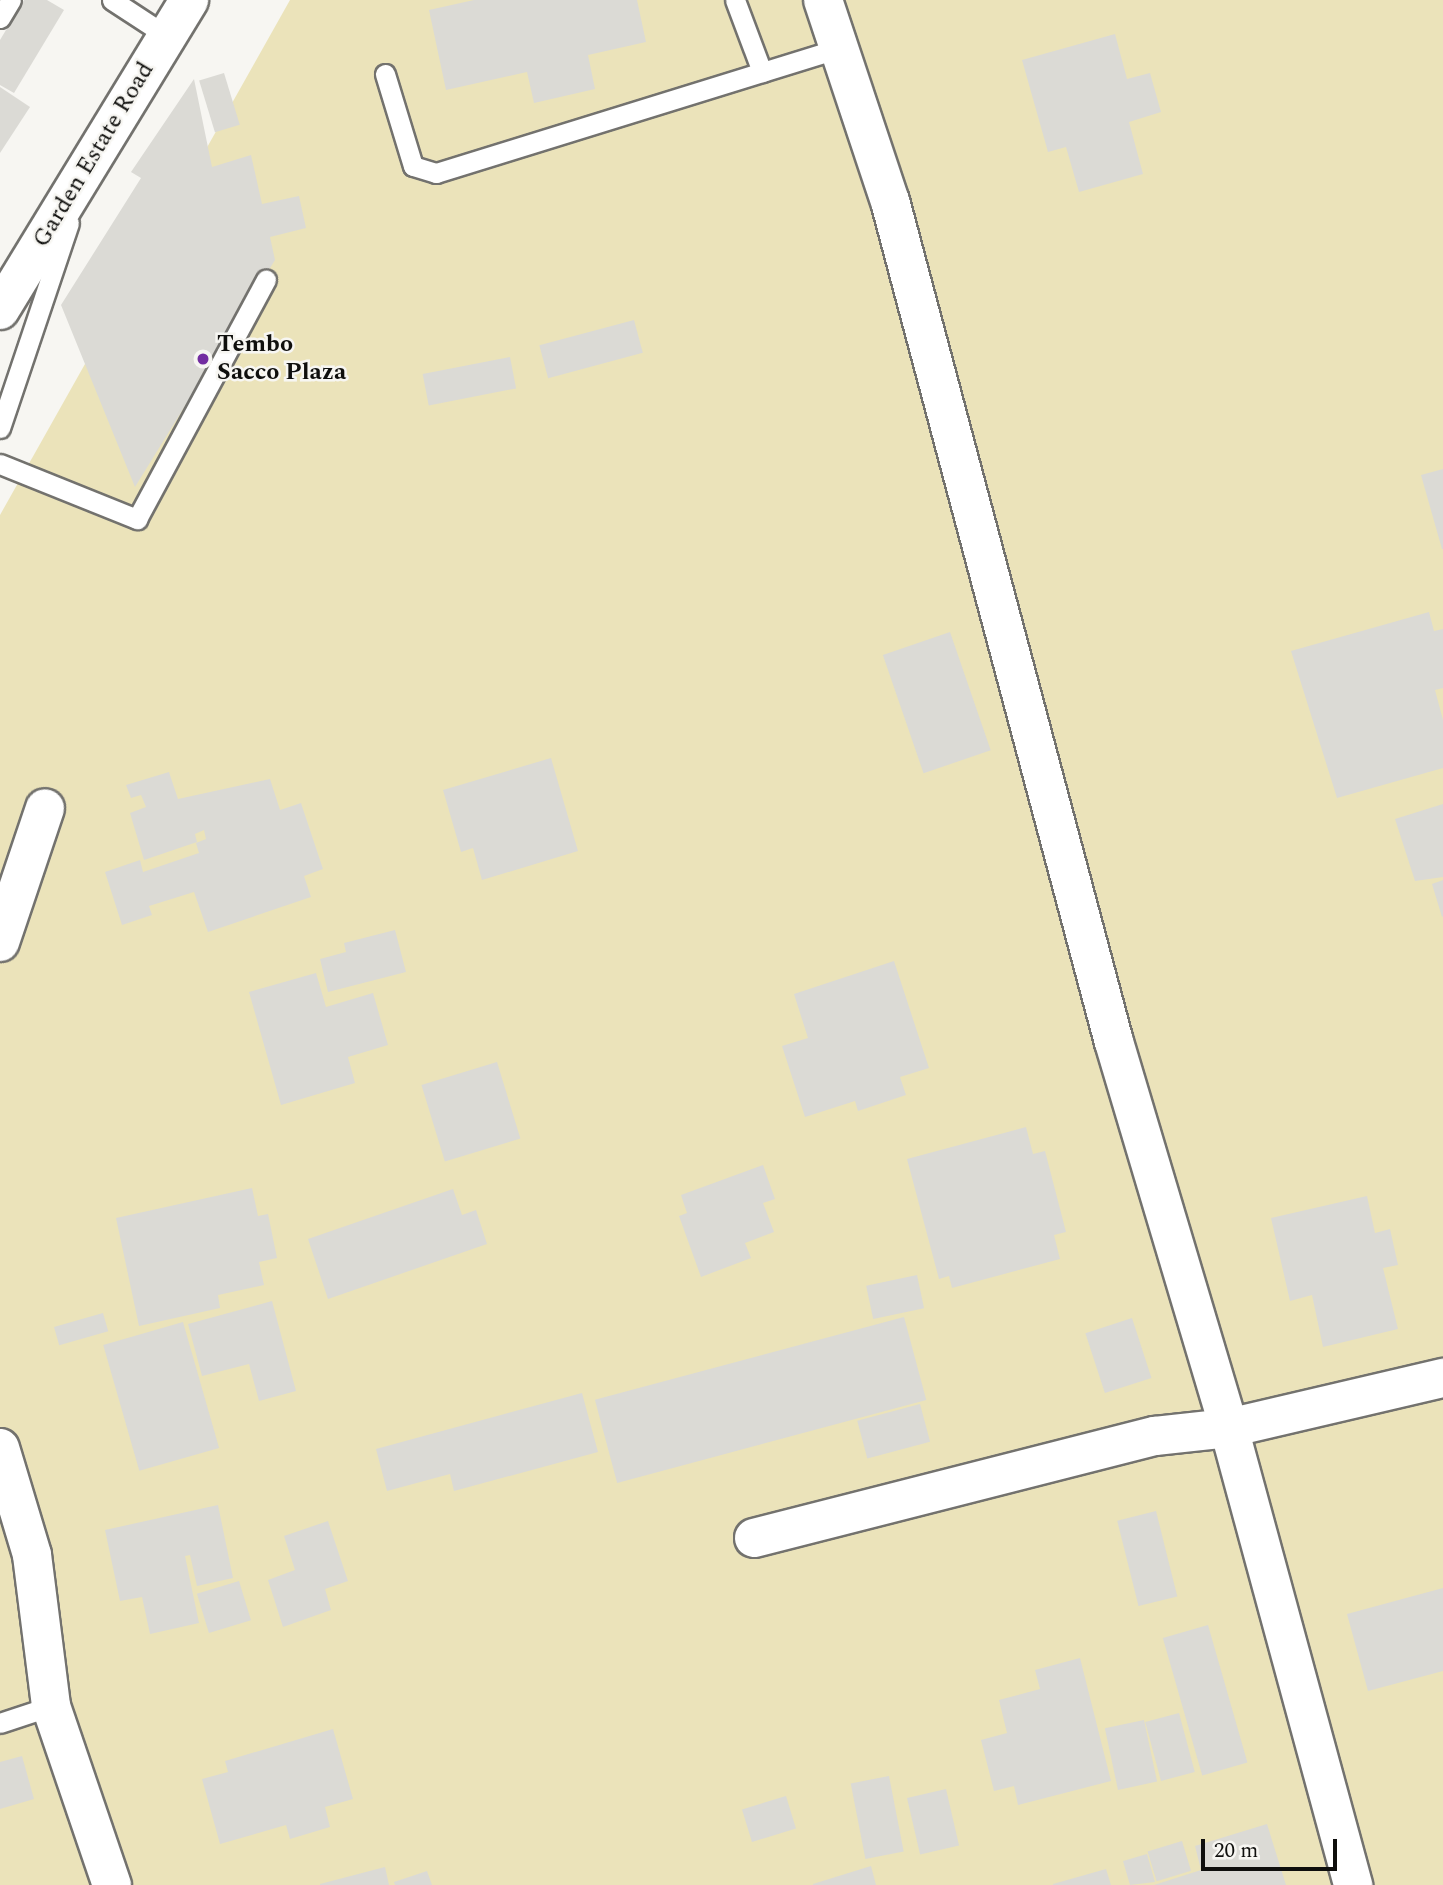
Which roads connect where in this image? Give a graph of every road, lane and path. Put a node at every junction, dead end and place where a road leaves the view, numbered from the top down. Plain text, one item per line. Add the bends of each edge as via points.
1 (11, 0) edge
2 (112, 0) edge
3 (189, 0) edge
4 (735, 0) edge
5 (823, 0) edge
6 (0, 18) edge
7 (167, 36) junction
8 (839, 47) junction
9 (762, 72) junction
10 (385, 74) dead end
11 (90, 159) junction
12 (266, 279) dead end
13 (0, 310) edge
14 (0, 428) edge
15 (0, 464) edge
16 (45, 808) dead end
17 (0, 942) edge
18 (1443, 1378) edge
19 (1228, 1428) junction
20 (0, 1448) edge
21 (754, 1538) dead end
22 (51, 1706) junction
23 (0, 1723) edge
24 (112, 1885) edge
25 (1353, 1885) edge

1 - 6 lane
2 - 7 lane
3 - 7 street, Garden Estate Road
4 - 9 lane
5 - 8 street
7 - 11 street, Garden Estate Road
8 - 9 lane
8 - 19 street via 890,201 1114,1042
9 - 10 lane via 427,174 413,166
11 - 13 street, Garden Estate Road
11 - 14 lane
12 - 15 lane via 137,519
16 - 17 street
18 - 19 street
19 - 21 street via 1155,1436
19 - 25 street
20 - 22 street via 32,1555
22 - 23 lane
22 - 24 street

